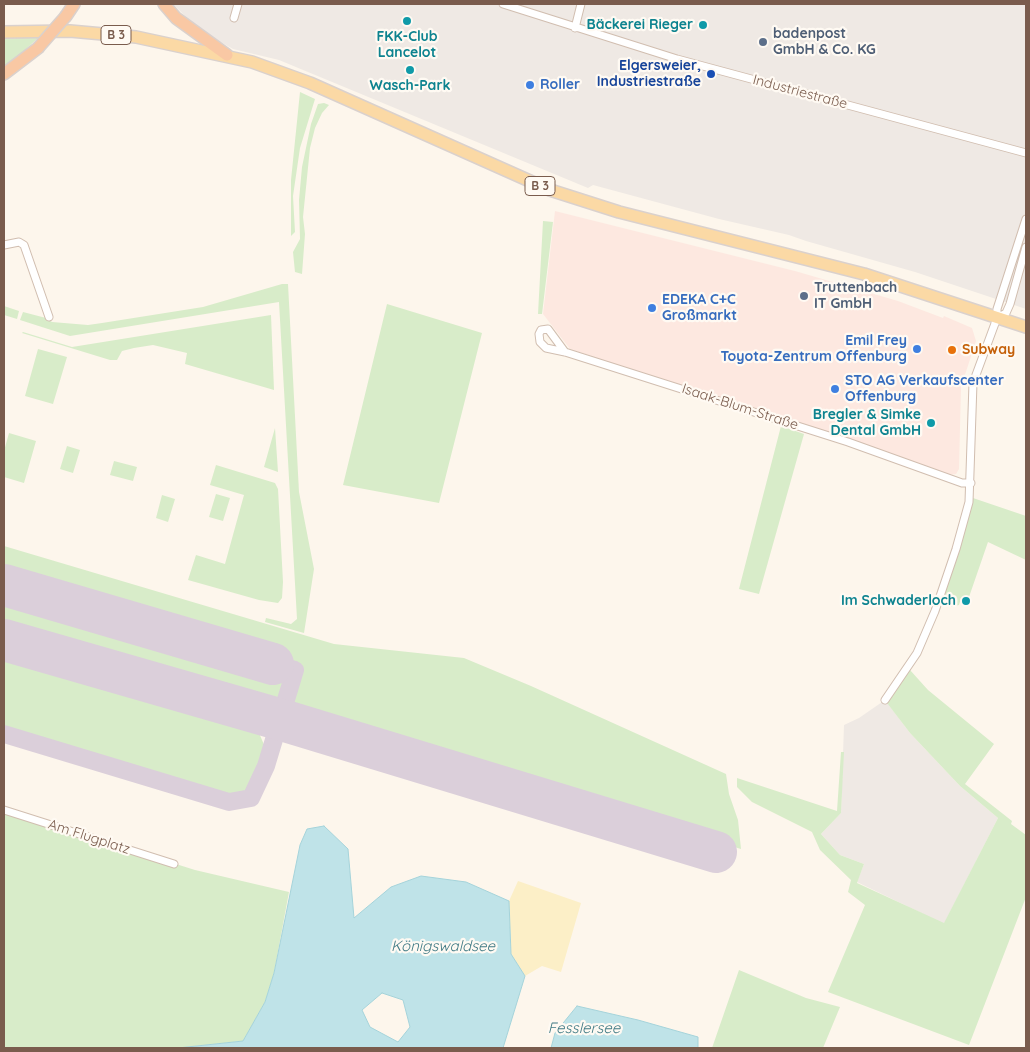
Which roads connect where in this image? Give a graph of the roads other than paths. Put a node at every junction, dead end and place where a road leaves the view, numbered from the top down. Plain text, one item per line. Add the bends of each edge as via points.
1 (74, 4) edge
2 (164, 4) edge
3 (238, 4) edge
4 (503, 4) edge
5 (581, 4) edge
6 (234, 18) dead end
7 (575, 28) junction
8 (4, 32) edge
9 (226, 56) junction
10 (4, 74) edge
11 (1026, 153) edge
12 (1026, 220) edge
13 (4, 245) edge
14 (1026, 247) edge
15 (49, 318) dead end
16 (997, 318) junction
17 (1026, 327) edge
18 (565, 352) dead end
19 (971, 483) junction
20 (886, 700) dead end
21 (4, 810) edge
22 (174, 864) dead end

1 - 10 highway, bridge via 38,48
2 - 9 highway via 176,18
3 - 6 street
4 - 7 street, Industriestraße
5 - 7 street
7 - 11 street, Industriestraße
8 - 9 main road, B 3 via 70,31 136,37
9 - 16 main road, B 3 via 292,76 550,190 619,212 864,274
12 - 16 street via 997,309
13 - 15 street via 19,242 24,245
14 - 16 street via 1010,304 1006,313
16 - 17 main road, B 3
16 - 19 street via 973,383
18 - 19 street, Isaak-Blum-Straße via 848,442 962,483
19 - 20 street via 969,502 935,611 908,668
21 - 22 street, Am Flugplatz

